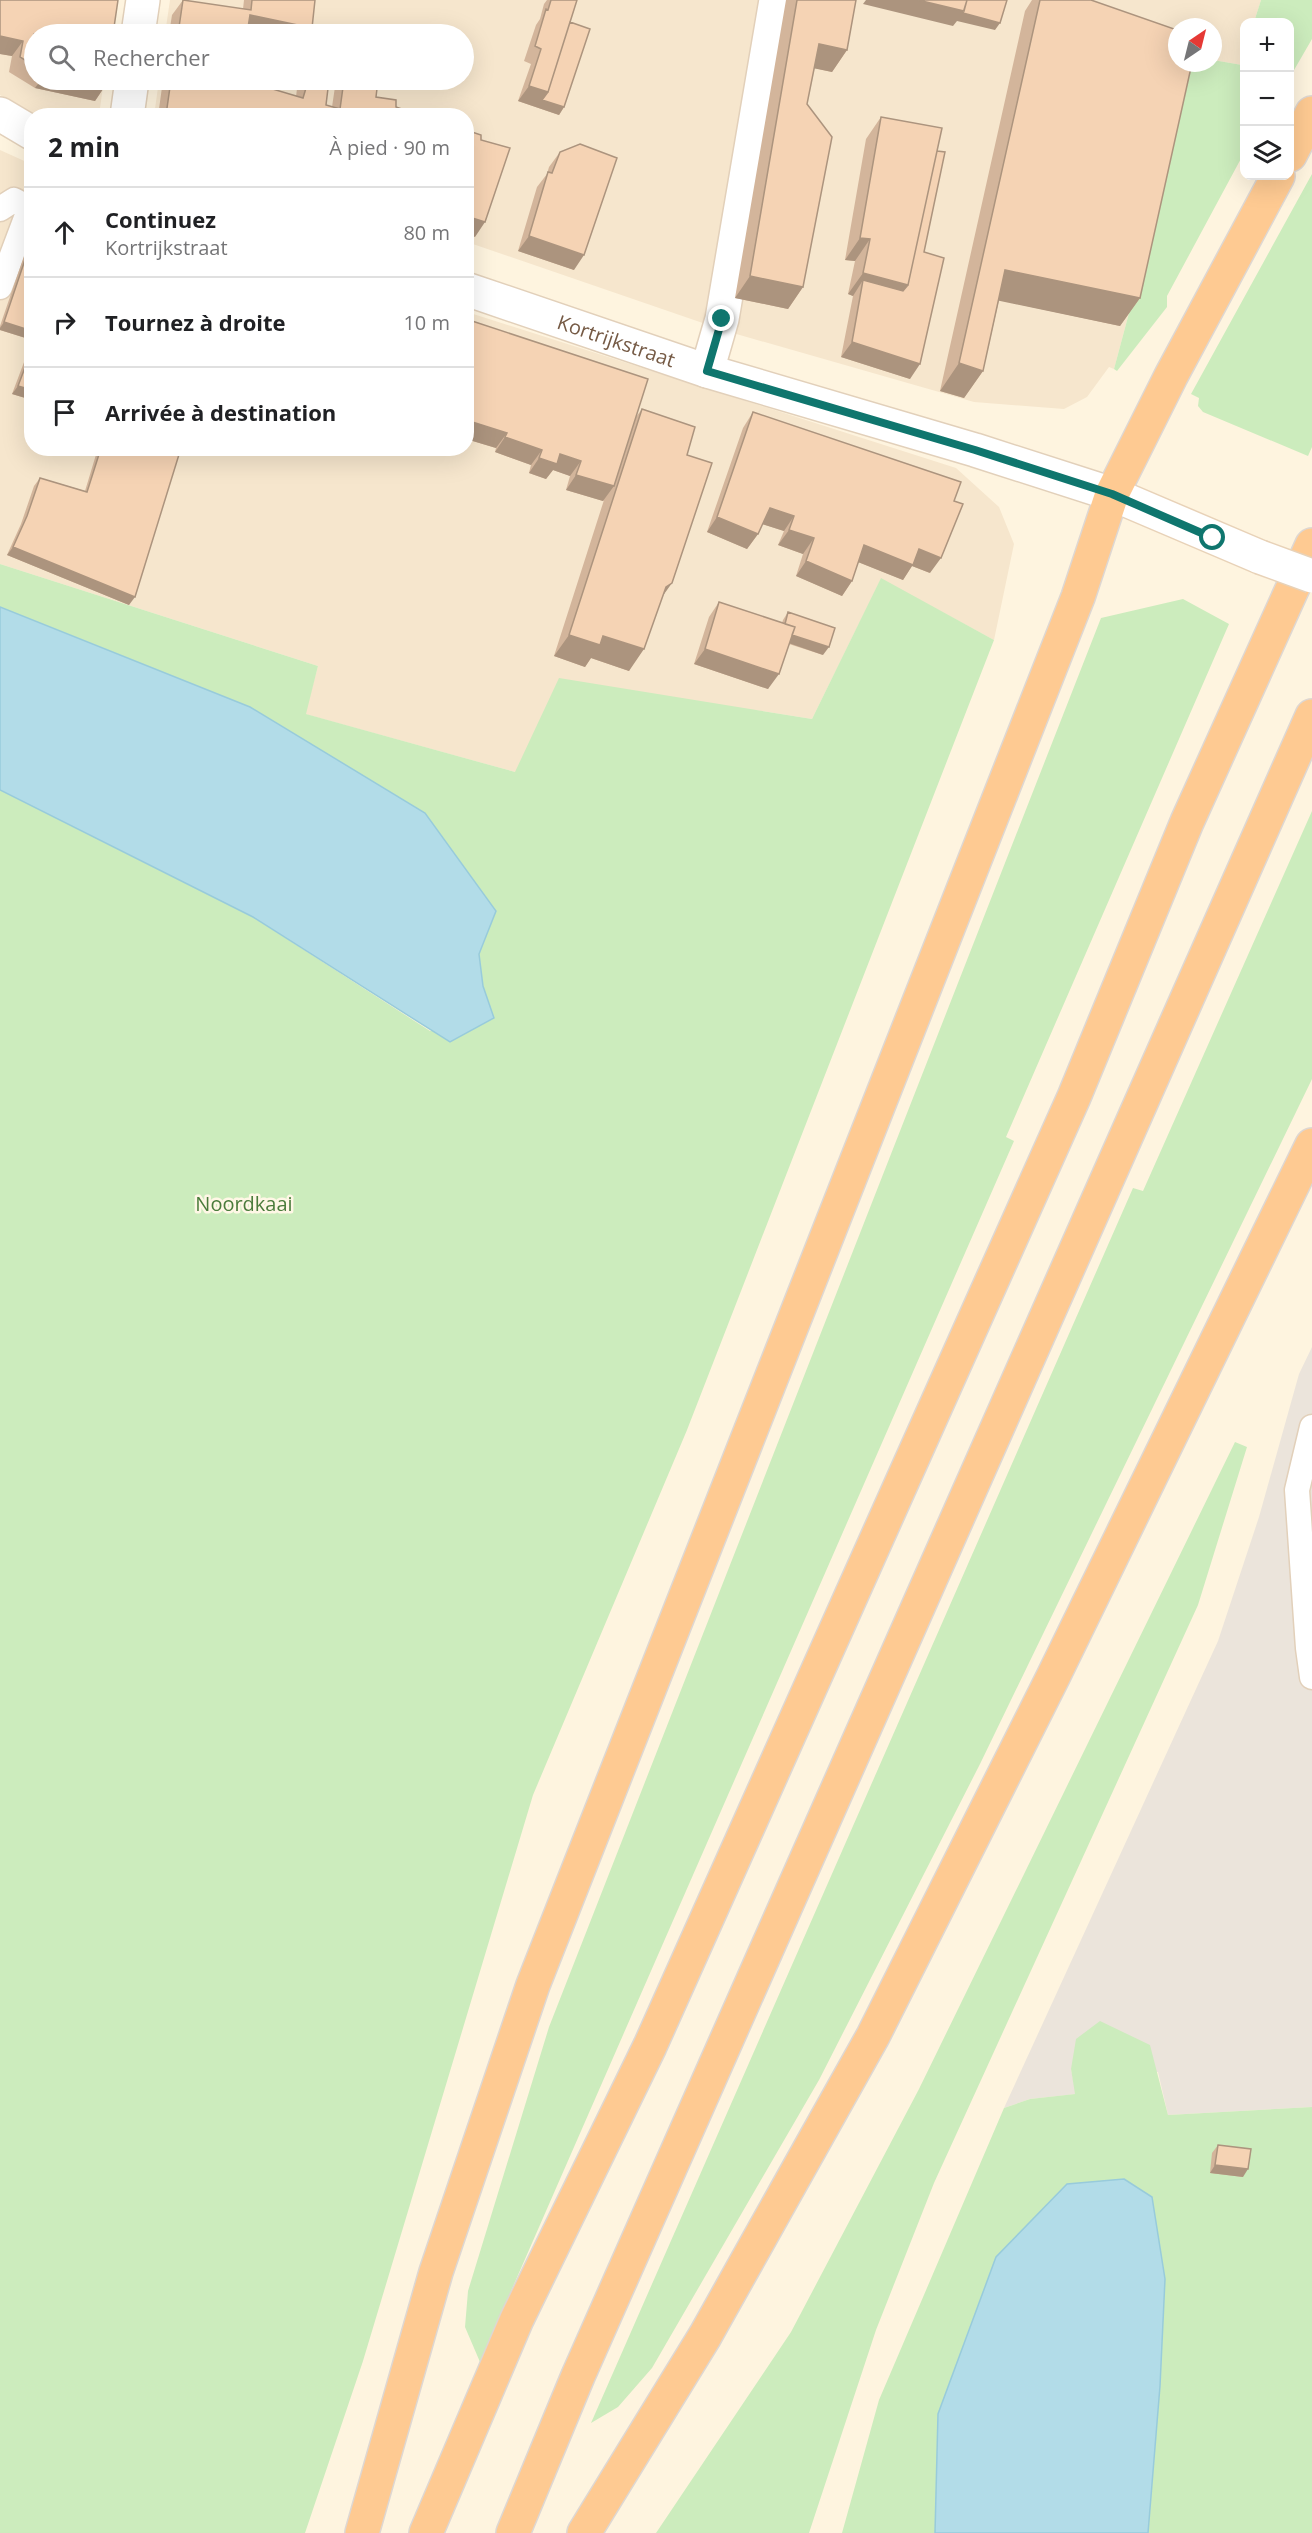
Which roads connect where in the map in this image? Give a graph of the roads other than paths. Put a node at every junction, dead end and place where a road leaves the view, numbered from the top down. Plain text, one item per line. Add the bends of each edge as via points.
1 (143, 0) edge
2 (776, 0) edge
3 (139, 24) edge
4 (131, 90) edge
5 (128, 108) edge
6 (1312, 113) edge
7 (0, 114) edge
8 (24, 128) edge
9 (1294, 147) edge
10 (1276, 180) edge
11 (24, 203) edge
12 (0, 209) edge
13 (24, 221) edge
14 (0, 287) edge
15 (474, 293) edge
16 (707, 371) junction
17 (1112, 494) junction
18 (1312, 545) edge
19 (1312, 576) edge
20 (1312, 716) edge
21 (1312, 1145) edge
22 (1312, 1427) edge
23 (1312, 1677) edge
24 (363, 2533) edge
25 (426, 2533) edge
26 (513, 2533) edge
27 (584, 2533) edge

1 - 3 street
2 - 16 street via 722,319
4 - 5 street
6 - 9 highway
7 - 8 street
10 - 17 highway
11 - 12 lane via 14,200
13 - 14 lane
15 - 16 street, Kortrijkstraat
16 - 17 street, Kortrijkstraat
17 - 19 street, Kortrijkstraat, bridge
17 - 24 highway via 1078,597 533,1985 436,2272
18 - 25 highway via 1187,822 1074,1097 650,2046 518,2319
20 - 26 highway via 578,2376
21 - 27 highway via 873,2036 705,2336
22 - 23 lane via 1297,1490

